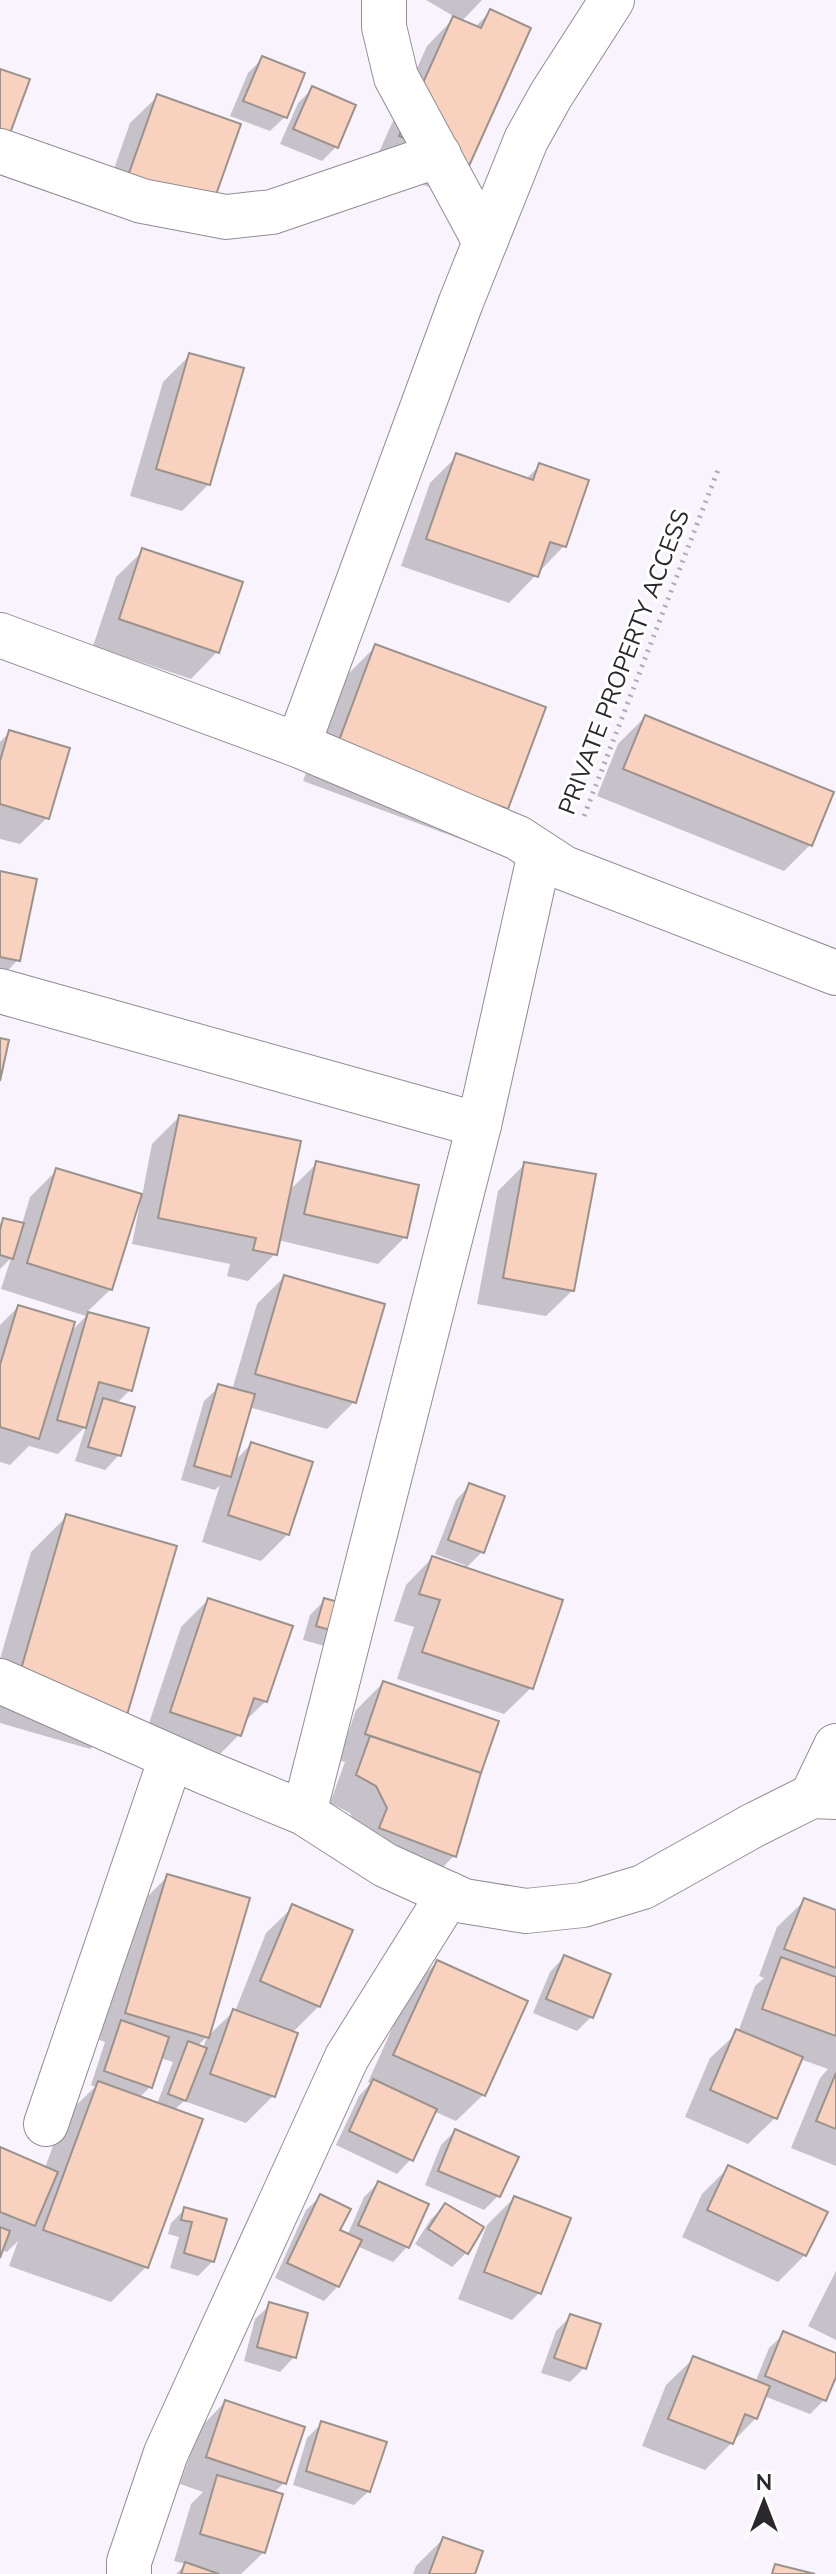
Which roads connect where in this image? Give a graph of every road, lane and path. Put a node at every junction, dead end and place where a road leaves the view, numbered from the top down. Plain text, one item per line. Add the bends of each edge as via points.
1 (384, 0) edge
2 (612, 0) edge
3 (0, 151) edge
4 (439, 155) junction
5 (485, 242) junction
6 (718, 470) dead end
7 (0, 635) edge
8 (298, 745) junction
9 (552, 860) junction
10 (836, 973) edge
11 (0, 991) edge
12 (479, 1125) junction
13 (0, 1681) edge
14 (836, 1746) edge
15 (171, 1758) junction
16 (824, 1797) edge
17 (304, 1813) junction
18 (449, 1894) junction
19 (46, 2124) dead end
20 (129, 2574) edge

1 - 4 street via 384,27 396,77
2 - 5 street via 526,140
3 - 4 street via 142,201 226,217 272,212
4 - 5 street
5 - 8 street
6 - 9 path, PRIVATE PROPERTY ACCESS
7 - 8 street
8 - 9 street via 518,838
9 - 10 street
9 - 12 street
11 - 12 street
12 - 17 street
13 - 15 street
14 - 16 street
15 - 17 street
15 - 19 street
16 - 18 street via 752,1826 643,1887 583,1905 526,1911
17 - 18 street via 385,1865
18 - 20 street via 347,2057 166,2453

